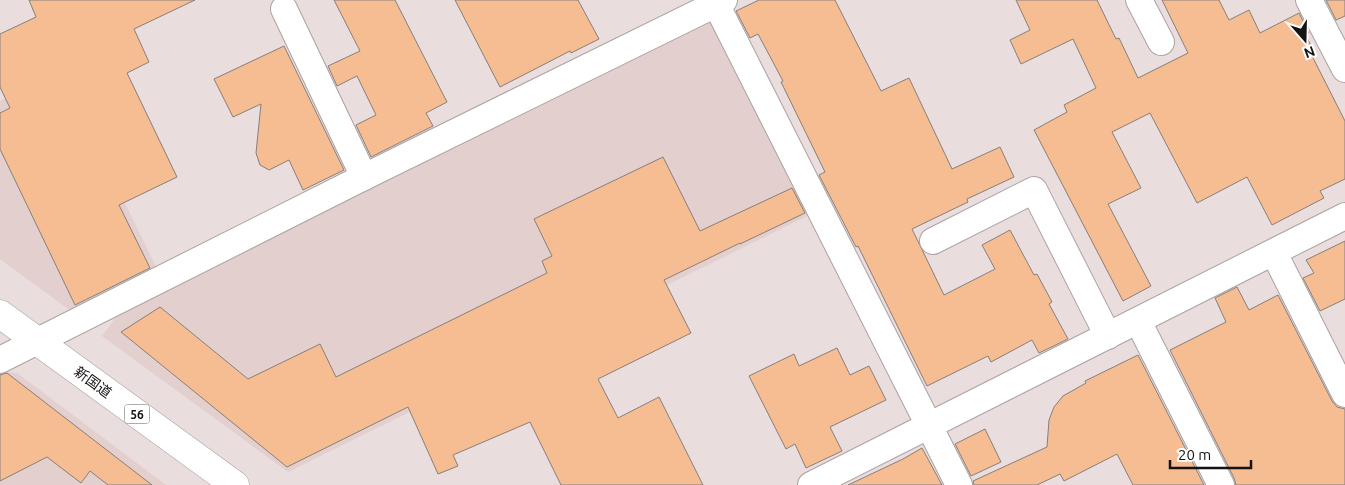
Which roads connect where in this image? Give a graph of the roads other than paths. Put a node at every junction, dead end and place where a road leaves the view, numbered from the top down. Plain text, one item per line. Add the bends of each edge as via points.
1 (1139, 0) edge
2 (1309, 0) edge
3 (718, 1) edge
4 (284, 9) dead end
5 (1161, 42) dead end
6 (1345, 69) edge
7 (364, 177) junction
8 (1345, 216) edge
9 (933, 241) dead end
10 (1274, 253) junction
11 (0, 314) edge
12 (1138, 321) junction
13 (1108, 336) junction
14 (38, 343) junction
15 (0, 360) edge
16 (1345, 394) edge
17 (929, 425) junction
18 (236, 485) edge
19 (811, 485) edge
20 (959, 485) edge
21 (1221, 485) edge

1 - 5 street
2 - 6 street
3 - 7 street
3 - 17 street
4 - 7 street
7 - 14 street
8 - 10 street
9 - 13 street via 1034,190
10 - 12 street
10 - 16 street
11 - 14 main road, 新国道 / 56
12 - 13 street
12 - 21 street
13 - 17 street
14 - 15 street
14 - 18 main road, 新国道 / 56
17 - 19 street
17 - 20 street

